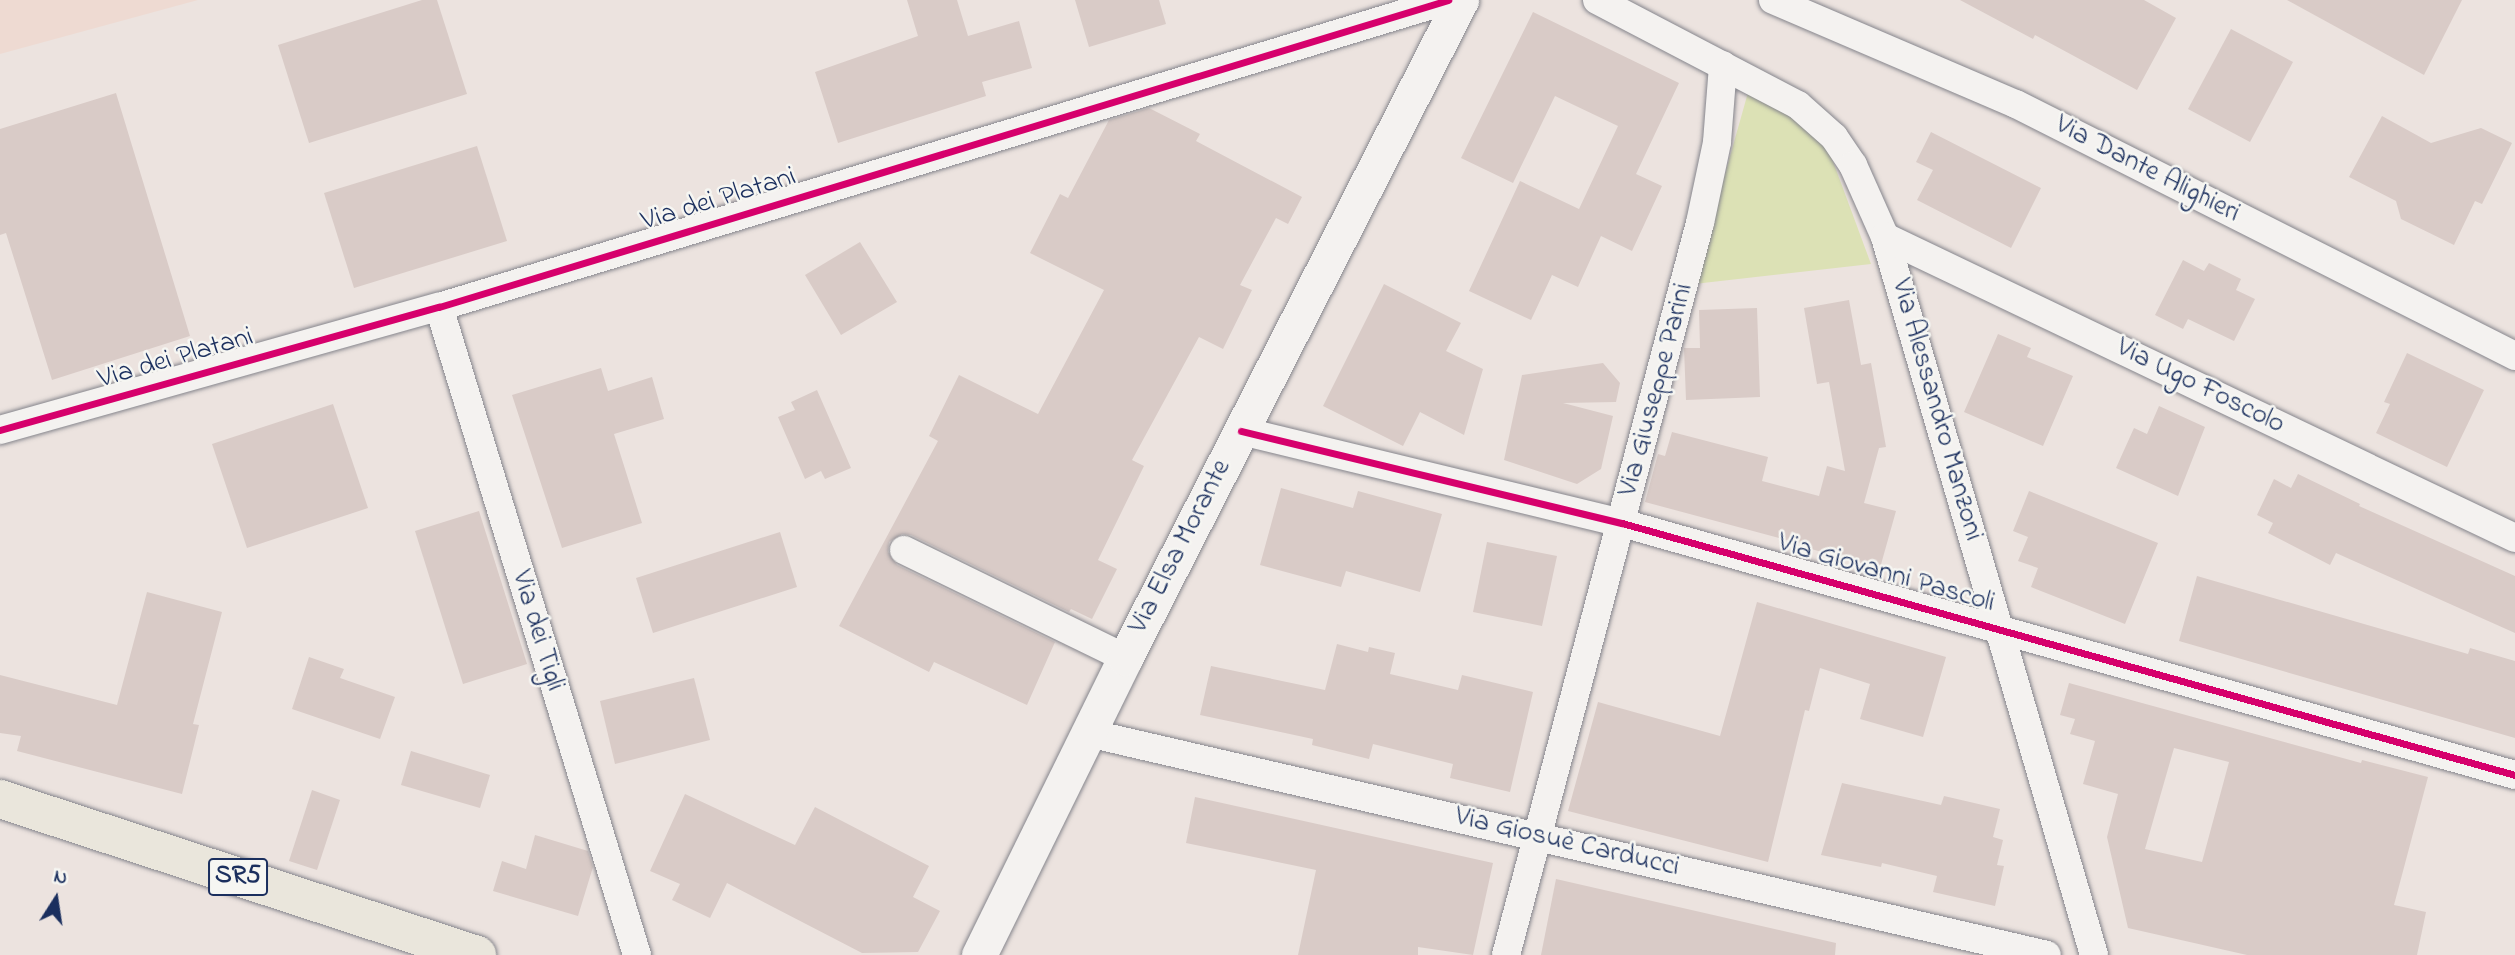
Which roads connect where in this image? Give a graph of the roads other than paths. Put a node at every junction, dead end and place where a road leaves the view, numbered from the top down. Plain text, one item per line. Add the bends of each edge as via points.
1 (1448, 0) edge
2 (1461, 0) edge
3 (1597, 0) edge
4 (1773, 0) edge
5 (1723, 65) junction
6 (1885, 237) junction
7 (439, 307) junction
8 (2515, 356) edge
9 (0, 430) edge
10 (1241, 431) junction
11 (1622, 523) junction
12 (2515, 538) edge
13 (904, 550) dead end
14 (2000, 628) junction
15 (1125, 658) junction
16 (1088, 733) junction
17 (2515, 775) edge
18 (0, 799) edge
19 (1538, 836) junction
20 (1001, 910) junction
21 (477, 955) edge
22 (637, 955) edge
23 (955, 955) edge
24 (979, 955) edge
25 (1000, 955) edge
26 (1506, 955) edge
27 (2047, 955) edge
28 (2094, 955) edge

1 - 7 street, Via dei Platani
2 - 10 street, Via Elsa Morante
3 - 5 street, Via Alessandro Manzoni
4 - 8 street, Via Dante Alighieri via 2016,104
5 - 6 street, Via Alessandro Manzoni via 1798,105 1834,137 1857,174
5 - 11 street, Via Giuseppe Parini via 1720,125 1703,209
6 - 12 street, Via Ugo Foscolo
6 - 14 street, Via Alessandro Manzoni
7 - 9 street, Via dei Platani
7 - 22 street, Via dei Tigli
10 - 11 street, Via Giovanni Pascoli
10 - 15 street, Via Elsa Morante
11 - 14 street, Via Giovanni Pascoli
11 - 19 street, Via Giuseppe Parini
13 - 15 street
14 - 17 street, Via Giovanni Pascoli
14 - 28 street, Via Alessandro Manzoni
15 - 16 street, Via Elsa Morante
16 - 19 street, Via Giosuè Carducci
16 - 20 street, Via Elsa Morante
18 - 21 main road, SR5
19 - 26 street, Via Giuseppe Parini
19 - 27 street, Via Giosuè Carducci
20 - 23 street, Via Elsa Morante
20 - 24 street, Via Elsa Morante
20 - 25 street, Via Elsa Morante

